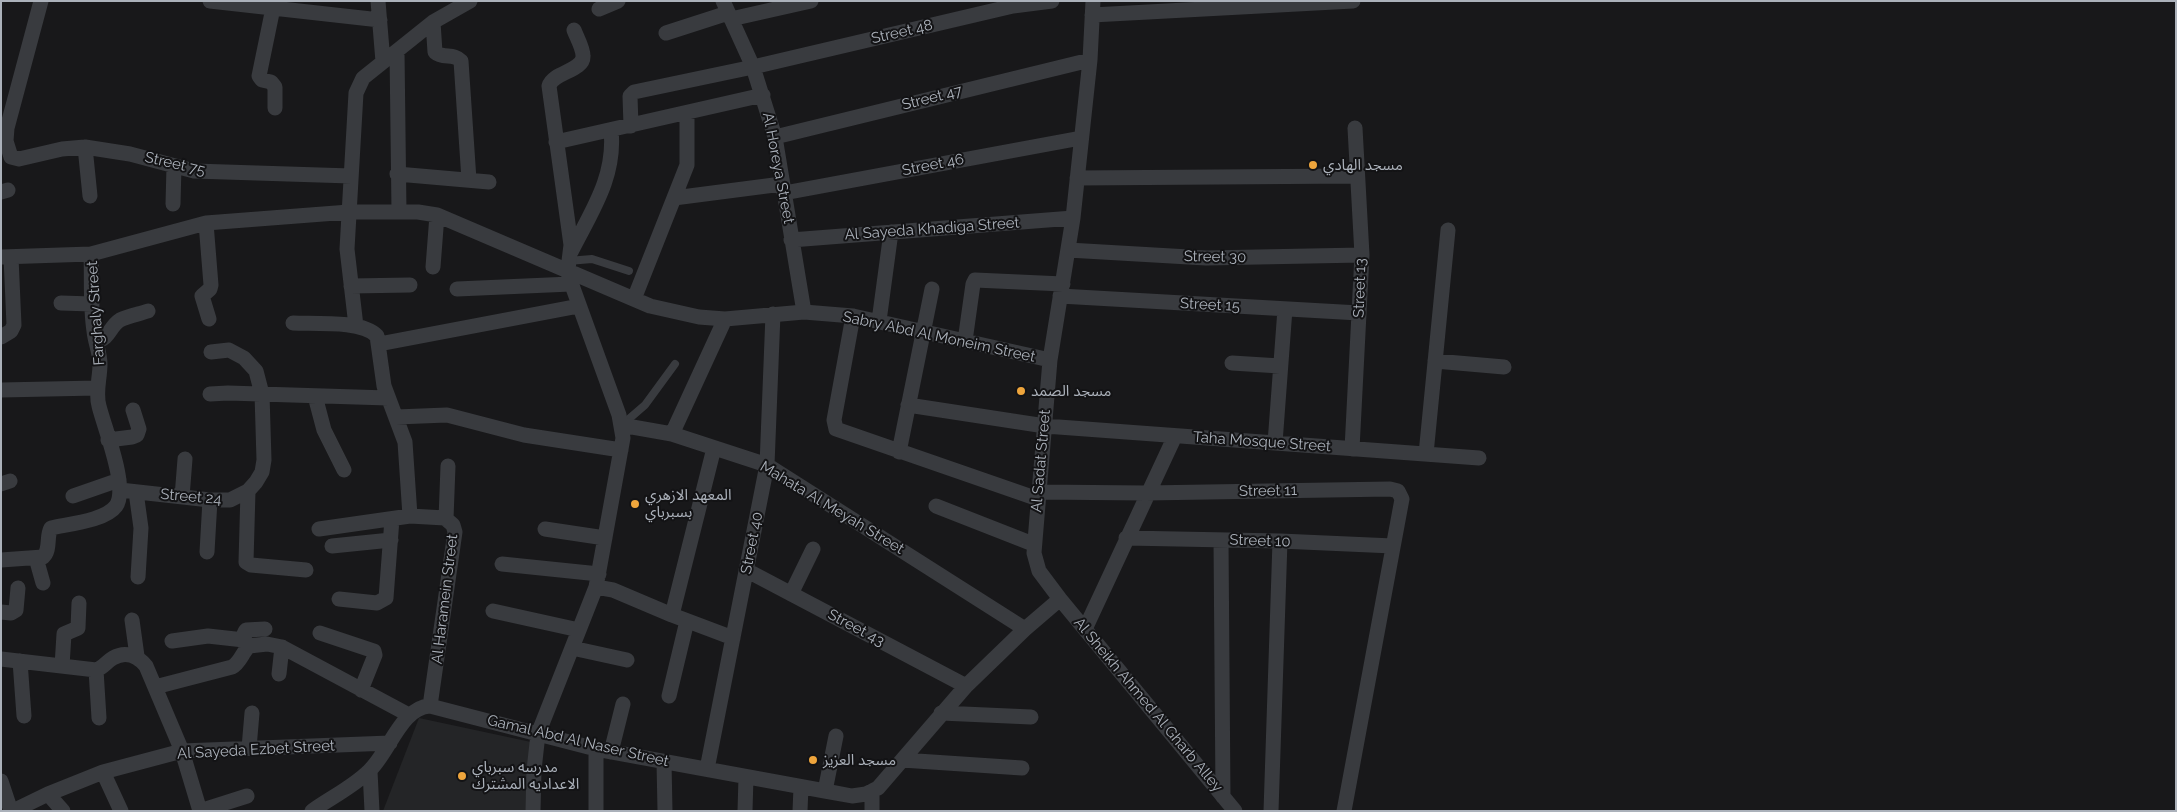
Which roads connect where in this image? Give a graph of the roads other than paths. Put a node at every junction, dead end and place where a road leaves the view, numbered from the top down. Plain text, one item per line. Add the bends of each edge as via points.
1 (41, 1) edge
2 (210, 1) edge
3 (378, 1) edge
4 (470, 1) edge
5 (618, 1) edge
6 (811, 1) edge
7 (1052, 1) edge
8 (1353, 1) edge
9 (255, 3) edge
10 (292, 6) edge
11 (273, 8) junction
12 (1092, 8) edge
13 (599, 9) dead end
14 (728, 11) edge
15 (380, 20) junction
16 (433, 22) junction
17 (574, 30) dead end
18 (666, 34) dead end
19 (397, 51) junction
20 (1090, 60) junction
21 (383, 62) junction
22 (753, 67) junction
23 (763, 95) junction
24 (275, 108) dead end
25 (687, 112) junction
26 (630, 126) junction
27 (1355, 128) dead end
28 (611, 130) junction
29 (775, 137) junction
30 (1081, 138) junction
31 (556, 142) junction
32 (85, 147) junction
33 (174, 166) junction
34 (398, 174) junction
35 (351, 176) junction
36 (1356, 176) junction
37 (1078, 178) junction
38 (468, 180) junction
39 (489, 182) dead end
40 (783, 188) junction
41 (90, 196) dead end
42 (674, 198) junction
43 (173, 204) dead end
44 (349, 212) junction
45 (399, 212) junction
46 (437, 215) junction
47 (1073, 218) junction
48 (206, 223) junction
49 (1448, 230) dead end
50 (891, 232) junction
51 (792, 240) junction
52 (1068, 250) junction
53 (91, 254) junction
54 (1362, 255) junction
55 (6, 257) edge
56 (569, 261) junction
57 (433, 267) dead end
58 (629, 271) dead end
59 (571, 284) junction
60 (410, 285) dead end
61 (352, 286) junction
62 (457, 289) dead end
63 (932, 289) dead end
64 (1061, 290) junction
65 (634, 299) junction
66 (61, 303) dead end
67 (92, 304) junction
68 (579, 306) junction
69 (1285, 309) junction
70 (148, 311) dead end
71 (804, 312) junction
72 (1359, 313) junction
73 (773, 314) junction
74 (853, 316) junction
75 (209, 319) dead end
76 (724, 319) junction
77 (879, 321) junction
78 (293, 323) dead end
79 (356, 326) junction
80 (924, 332) junction
81 (1, 337) edge
82 (96, 341) junction
83 (964, 341) junction
84 (379, 344) junction
85 (211, 352) dead end
86 (1050, 360) junction
87 (1435, 361) junction
88 (1232, 363) dead end
89 (675, 364) dead end
90 (1280, 366) junction
91 (1504, 367) dead end
92 (97, 388) junction
93 (1, 390) edge
94 (210, 394) dead end
95 (262, 394) junction
96 (315, 396) junction
97 (388, 398) junction
98 (908, 405) junction
99 (134, 410) dead end
100 (396, 417) junction
101 (622, 425) junction
102 (1045, 426) junction
103 (672, 434) junction
104 (1174, 436) junction
105 (108, 440) junction
106 (1274, 443) junction
107 (714, 448) junction
108 (1352, 449) junction
109 (621, 450) junction
110 (898, 452) junction
111 (1426, 454) junction
112 (1479, 458) dead end
113 (185, 459) dead end
114 (767, 465) junction
115 (448, 466) dead end
116 (344, 470) dead end
117 (119, 485) junction
118 (248, 491) junction
119 (136, 492) junction
120 (1146, 493) junction
121 (73, 496) dead end
122 (1039, 496) junction
123 (182, 497) junction
124 (210, 500) junction
125 (936, 506) dead end
126 (410, 516) junction
127 (446, 518) junction
128 (392, 519) junction
129 (319, 529) dead end
130 (545, 529) dead end
131 (605, 538) junction
132 (1126, 538) junction
133 (391, 540) junction
134 (1222, 540) junction
135 (1280, 541) junction
136 (1034, 544) junction
137 (332, 546) dead end
138 (1394, 546) junction
139 (813, 549) dead end
140 (208, 552) dead end
141 (40, 557) junction
142 (1, 560) edge
143 (502, 564) dead end
144 (306, 570) dead end
145 (746, 570) junction
146 (138, 577) dead end
147 (597, 580) junction
148 (43, 583) dead end
149 (18, 588) dead end
150 (791, 594) junction
151 (339, 599) dead end
152 (1060, 599) junction
153 (79, 603) dead end
154 (493, 611) dead end
155 (1, 612) edge
156 (672, 615) junction
157 (132, 620) dead end
158 (687, 621) junction
159 (265, 629) dead end
160 (1025, 629) junction
161 (1085, 629) junction
162 (579, 630) junction
163 (320, 633) dead end
164 (733, 638) junction
165 (172, 640) dead end
166 (247, 643) junction
167 (282, 647) junction
168 (572, 648) junction
169 (136, 656) junction
170 (1, 659) edge
171 (627, 660) dead end
172 (20, 661) junction
173 (62, 666) junction
174 (96, 670) junction
175 (279, 674) dead end
176 (966, 686) junction
177 (155, 687) junction
178 (361, 690) junction
179 (670, 696) dead end
180 (622, 704) dead end
181 (430, 706) junction
182 (252, 713) dead end
183 (941, 713) junction
184 (409, 715) junction
185 (24, 716) dead end
186 (99, 718) dead end
187 (1031, 718) dead end
188 (538, 734) junction
189 (836, 736) dead end
190 (390, 743) junction
191 (249, 748) junction
192 (596, 749) junction
193 (182, 751) junction
194 (611, 752) junction
195 (902, 760) junction
196 (664, 762) junction
197 (1022, 768) dead end
198 (706, 769) junction
199 (370, 771) junction
200 (103, 772) junction
201 (746, 776) junction
202 (1, 782) edge
203 (801, 787) junction
204 (878, 788) junction
205 (825, 791) junction
206 (48, 794) junction
207 (247, 796) dead end
208 (1223, 796) junction
209 (12, 811) edge
210 (63, 811) edge
211 (121, 811) edge
212 (200, 811) edge
213 (312, 811) edge
214 (372, 811) edge
215 (533, 811) edge
216 (596, 811) edge
217 (665, 811) edge
218 (745, 811) edge
219 (800, 811) edge
220 (872, 811) edge
221 (1235, 811) edge
222 (1271, 811) edge
223 (1344, 811) edge

1 - 32 street, Street 75 via 7,128 7,148 11,157 19,159
2 - 9 street
3 - 15 street
4 - 16 street
5 - 13 street
6 - 14 street
7 - 22 street, Street 48 via 1013,6
8 - 12 street
9 - 11 street
10 - 11 street
10 - 15 street
11 - 24 street via 260,76 276,87
12 - 20 street, Al Sadat Street
14 - 18 street
14 - 22 street, Al Horeya Street
15 - 21 street
16 - 19 street
16 - 38 street via 435,52 461,60
17 - 31 street via 582,61 551,80 549,89
19 - 21 street
19 - 34 street
20 - 29 street, Street 47
20 - 30 street, Al Sadat Street
21 - 35 street via 363,78 356,93
22 - 23 street, Al Horeya Street
22 - 26 street, Street 48 via 632,93
23 - 25 street
23 - 29 street, Al Horeya Street
25 - 26 street
25 - 42 street via 687,160
26 - 28 street
27 - 36 street, Street 13
28 - 31 street
28 - 56 street via 612,157 605,183
29 - 40 street, Al Horeya Street
30 - 37 street, Al Sadat Street
30 - 40 street, Street 46
31 - 56 street via 570,240
32 - 33 street, Street 75 via 130,154
32 - 41 street
33 - 35 street, Street 75 via 214,173
33 - 43 street
34 - 38 street
34 - 45 street
35 - 44 street
36 - 37 street
36 - 54 street, Street 13
37 - 47 street, Al Sadat Street
38 - 39 street
40 - 42 street, Street 46
40 - 51 street, Al Horeya Street
42 - 65 street
44 - 45 street, Sabry Abd Al Moneim Street
44 - 48 street, Sabry Abd Al Moneim Street
44 - 61 street via 347,249
45 - 46 street, Sabry Abd Al Moneim Street
46 - 56 street, Sabry Abd Al Moneim Street
46 - 57 street
47 - 50 street, Al Sayeda Khadiga Street
47 - 52 street, Al Sadat Street
48 - 53 street, Sabry Abd Al Moneim Street
48 - 75 street via 211,285 202,296
49 - 87 street
50 - 51 street, Al Sayeda Khadiga Street
50 - 77 street
51 - 71 street, Al Horeya Street
52 - 54 street, Street 30 via 1206,258
52 - 64 street, Al Sadat Street
53 - 55 street, Sabry Abd Al Moneim Street
53 - 67 street, Farghaly Street
54 - 72 street, Street 13
55 - 81 street via 14,325 11,332
56 - 58 lane via 592,259
56 - 59 street
56 - 65 street, Sabry Abd Al Moneim Street
59 - 62 street
59 - 68 street
60 - 61 street
61 - 79 street
63 - 80 street
64 - 69 street, Street 15
64 - 83 street, Street 15 via 975,280
64 - 86 street, Al Sadat Street
65 - 76 street, Sabry Abd Al Moneim Street via 675,313
66 - 67 street
67 - 82 street, Farghaly Street
68 - 84 street
68 - 101 street
69 - 72 street, Street 15
69 - 90 street
70 - 82 street via 121,320 108,336
71 - 73 street, Sabry Abd Al Moneim Street
71 - 74 street, Sabry Abd Al Moneim Street
72 - 108 street, Street 13
73 - 76 street, Sabry Abd Al Moneim Street
73 - 114 street, Street 40
74 - 77 street, Sabry Abd Al Moneim Street
74 - 110 street, Street 11 via 834,425 840,432
76 - 103 street
77 - 80 street, Sabry Abd Al Moneim Street
78 - 79 street
79 - 84 street via 373,332
80 - 83 street, Sabry Abd Al Moneim Street
80 - 98 street
82 - 92 street, Farghaly Street via 100,364
83 - 86 street, Sabry Abd Al Moneim Street
84 - 97 street
85 - 95 street via 230,350 249,362 256,371
86 - 102 street, Al Sadat Street
87 - 91 street
87 - 111 street
88 - 90 street
89 - 101 lane via 645,405
90 - 106 street
92 - 93 street
92 - 105 street, Farghaly Street via 98,406
94 - 95 street
95 - 96 street
95 - 118 street via 264,460 262,472
96 - 97 street
96 - 116 street via 324,430
97 - 100 street
98 - 102 street, Taha Mosque Street
98 - 110 street
99 - 105 street via 139,429 137,435
100 - 109 street via 447,415 524,435
100 - 126 street via 405,442
101 - 103 street, Mahata Al Meyah Street
101 - 109 street
102 - 104 street, Taha Mosque Street
102 - 122 street, Al Sadat Street
103 - 107 street, Mahata Al Meyah Street
104 - 106 street, Taha Mosque Street
104 - 120 street
105 - 117 street, Farghaly Street
106 - 108 street, Taha Mosque Street
107 - 114 street, Mahata Al Meyah Street
107 - 156 street
108 - 111 street, Taha Mosque Street
109 - 131 street
110 - 122 street, Street 11
111 - 112 street, Taha Mosque Street
113 - 123 street
114 - 145 street, Street 40
114 - 160 street, Mahata Al Meyah Street
115 - 127 street, Al Haramein Street
117 - 119 street, Street 24
117 - 121 street
117 - 141 street via 115,508 85,521 50,529 47,552
118 - 124 street, Street 24 via 230,500
118 - 144 street via 246,562
119 - 123 street, Street 24
119 - 146 street via 141,528
120 - 122 street, Street 11
120 - 132 street
120 - 138 street, Street 11 via 1390,489 1398,491 1402,499
122 - 136 street, Al Sadat Street
123 - 124 street, Street 24
124 - 140 street
125 - 136 street
126 - 127 street
126 - 128 street
127 - 181 street, Al Haramein Street via 455,529
128 - 129 street
128 - 133 street
130 - 131 street
131 - 147 street
132 - 134 street, Street 10
132 - 161 street
133 - 137 street
133 - 151 street via 386,598 378,603
134 - 135 street, Street 10
134 - 208 street
135 - 138 street, Street 10
135 - 222 street
136 - 152 street, Al Sadat Street via 1040,571
138 - 223 street
139 - 150 street
141 - 142 street
141 - 148 street
143 - 147 street
145 - 150 street, Street 43
145 - 164 street, Street 40
147 - 156 street
147 - 162 street
149 - 155 street via 16,610
150 - 176 street, Street 43
152 - 160 street
152 - 161 street, Al Sheikh Ahmed Al Gharb Alley
153 - 173 street via 78,628 64,634
154 - 162 street
156 - 158 street
157 - 169 street
158 - 164 street
158 - 179 street
159 - 166 street via 248,629 244,634
160 - 176 street
161 - 208 street, Al Sheikh Ahmed Al Gharb Alley
162 - 168 street
163 - 178 street via 374,651
164 - 198 street, Street 40
165 - 166 street via 208,636
166 - 167 street
166 - 177 street via 235,666
167 - 175 street
167 - 178 street
168 - 171 street
168 - 188 street
169 - 174 street via 114,657
169 - 177 street via 146,666
170 - 172 street
172 - 173 street
172 - 185 street
173 - 174 street
174 - 186 street
176 - 183 street
177 - 193 street
178 - 184 street
180 - 194 street
181 - 184 street
181 - 188 street, Gamal Abd Al Naser Street
182 - 191 street
183 - 187 street
183 - 195 street
184 - 190 street
188 - 192 street, Gamal Abd Al Naser Street
188 - 215 street
189 - 205 street
190 - 191 street, Al Sayeda Ezbet Street
190 - 199 street
191 - 193 street, Al Sayeda Ezbet Street
192 - 194 street, Gamal Abd Al Naser Street
192 - 216 street
193 - 200 street, Al Sayeda Ezbet Street
193 - 212 street
194 - 196 street, Gamal Abd Al Naser Street
195 - 197 street
195 - 204 street
196 - 198 street, Gamal Abd Al Naser Street
196 - 217 street
198 - 201 street, Gamal Abd Al Naser Street
199 - 213 street
199 - 214 street
200 - 206 street, Al Sayeda Ezbet Street
200 - 211 street
201 - 203 street, Gamal Abd Al Naser Street
201 - 218 street
202 - 209 street
203 - 205 street, Gamal Abd Al Naser Street
203 - 219 street
204 - 205 street, Gamal Abd Al Naser Street via 852,796
204 - 220 street
206 - 209 street, Al Sayeda Ezbet Street
206 - 210 street
207 - 212 street
208 - 221 street, Al Sheikh Ahmed Al Gharb Alley

